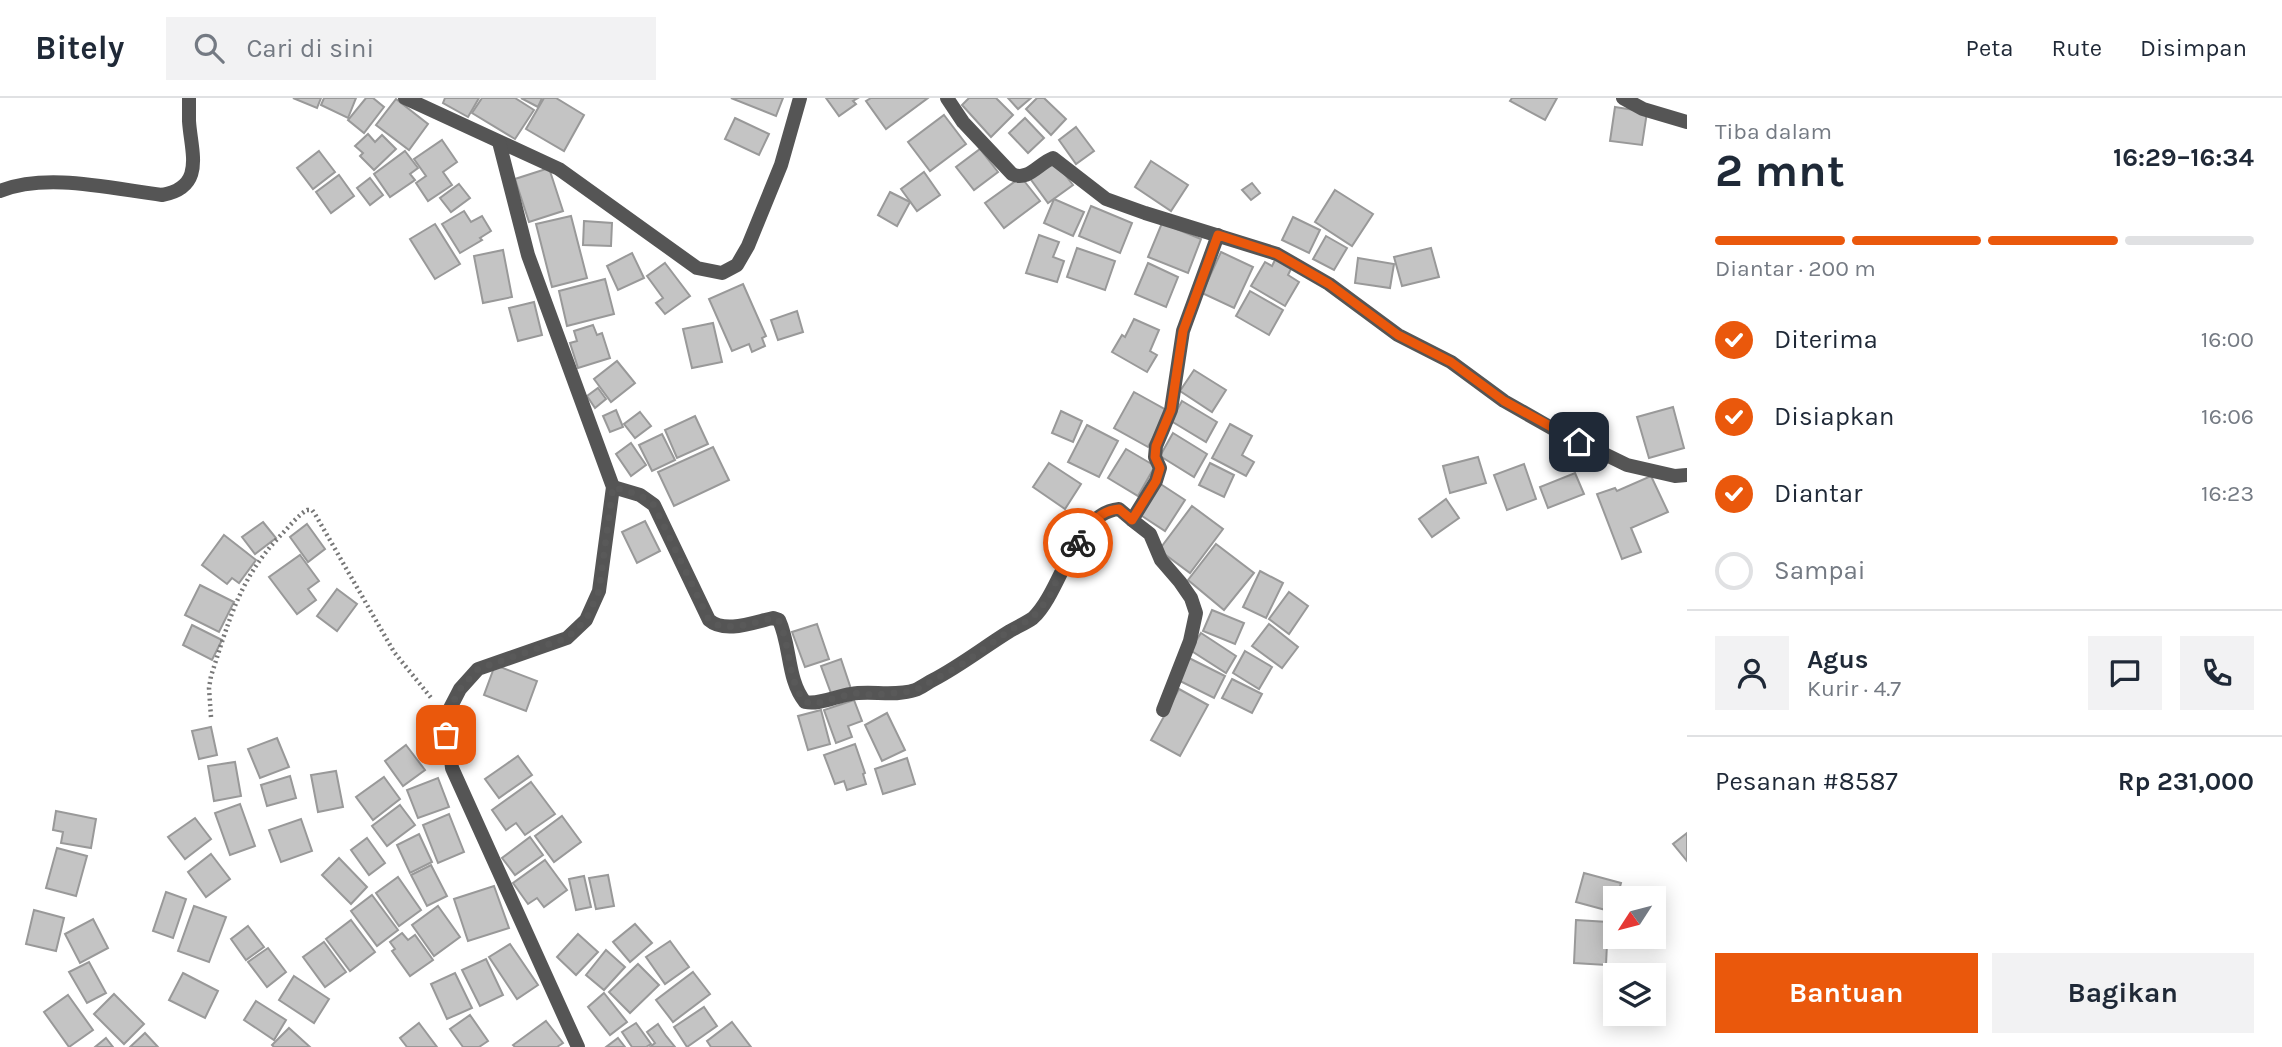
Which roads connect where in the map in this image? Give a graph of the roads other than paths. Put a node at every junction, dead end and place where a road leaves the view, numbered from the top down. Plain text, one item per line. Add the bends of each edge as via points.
1 (189, 98) edge
2 (405, 98) edge
3 (800, 98) edge
4 (947, 98) edge
5 (1623, 98) edge
6 (1687, 122) edge
7 (499, 142) junction
8 (0, 191) edge
9 (1218, 235) junction
10 (1687, 475) edge
11 (613, 487) junction
12 (1132, 520) junction
13 (1163, 710) dead end
14 (578, 1047) edge

1 - 8 street via 195,155 192,173 176,193 47,181
2 - 7 street
3 - 7 street via 781,165 748,246 737,265 722,272 697,268 559,169
4 - 9 street via 1012,174 1026,175 1053,158 1106,199
5 - 6 street
7 - 11 street via 528,255
9 - 10 street via 1277,254 1319,278 1398,335 1451,362 1504,401 1555,430 1628,465
9 - 12 street via 1183,331 1171,410 1156,446 1160,468
11 - 12 street via 640,495 654,505 709,620 726,626 773,618 779,621 797,692 805,702 814,704 854,693 914,691 961,665 1032,618 1097,518 1107,510 1119,509
11 - 14 street via 599,591 586,620 567,638 478,669 460,689 446,716 452,768
12 - 13 street via 1150,534 1161,560 1191,597 1196,613 1190,642

